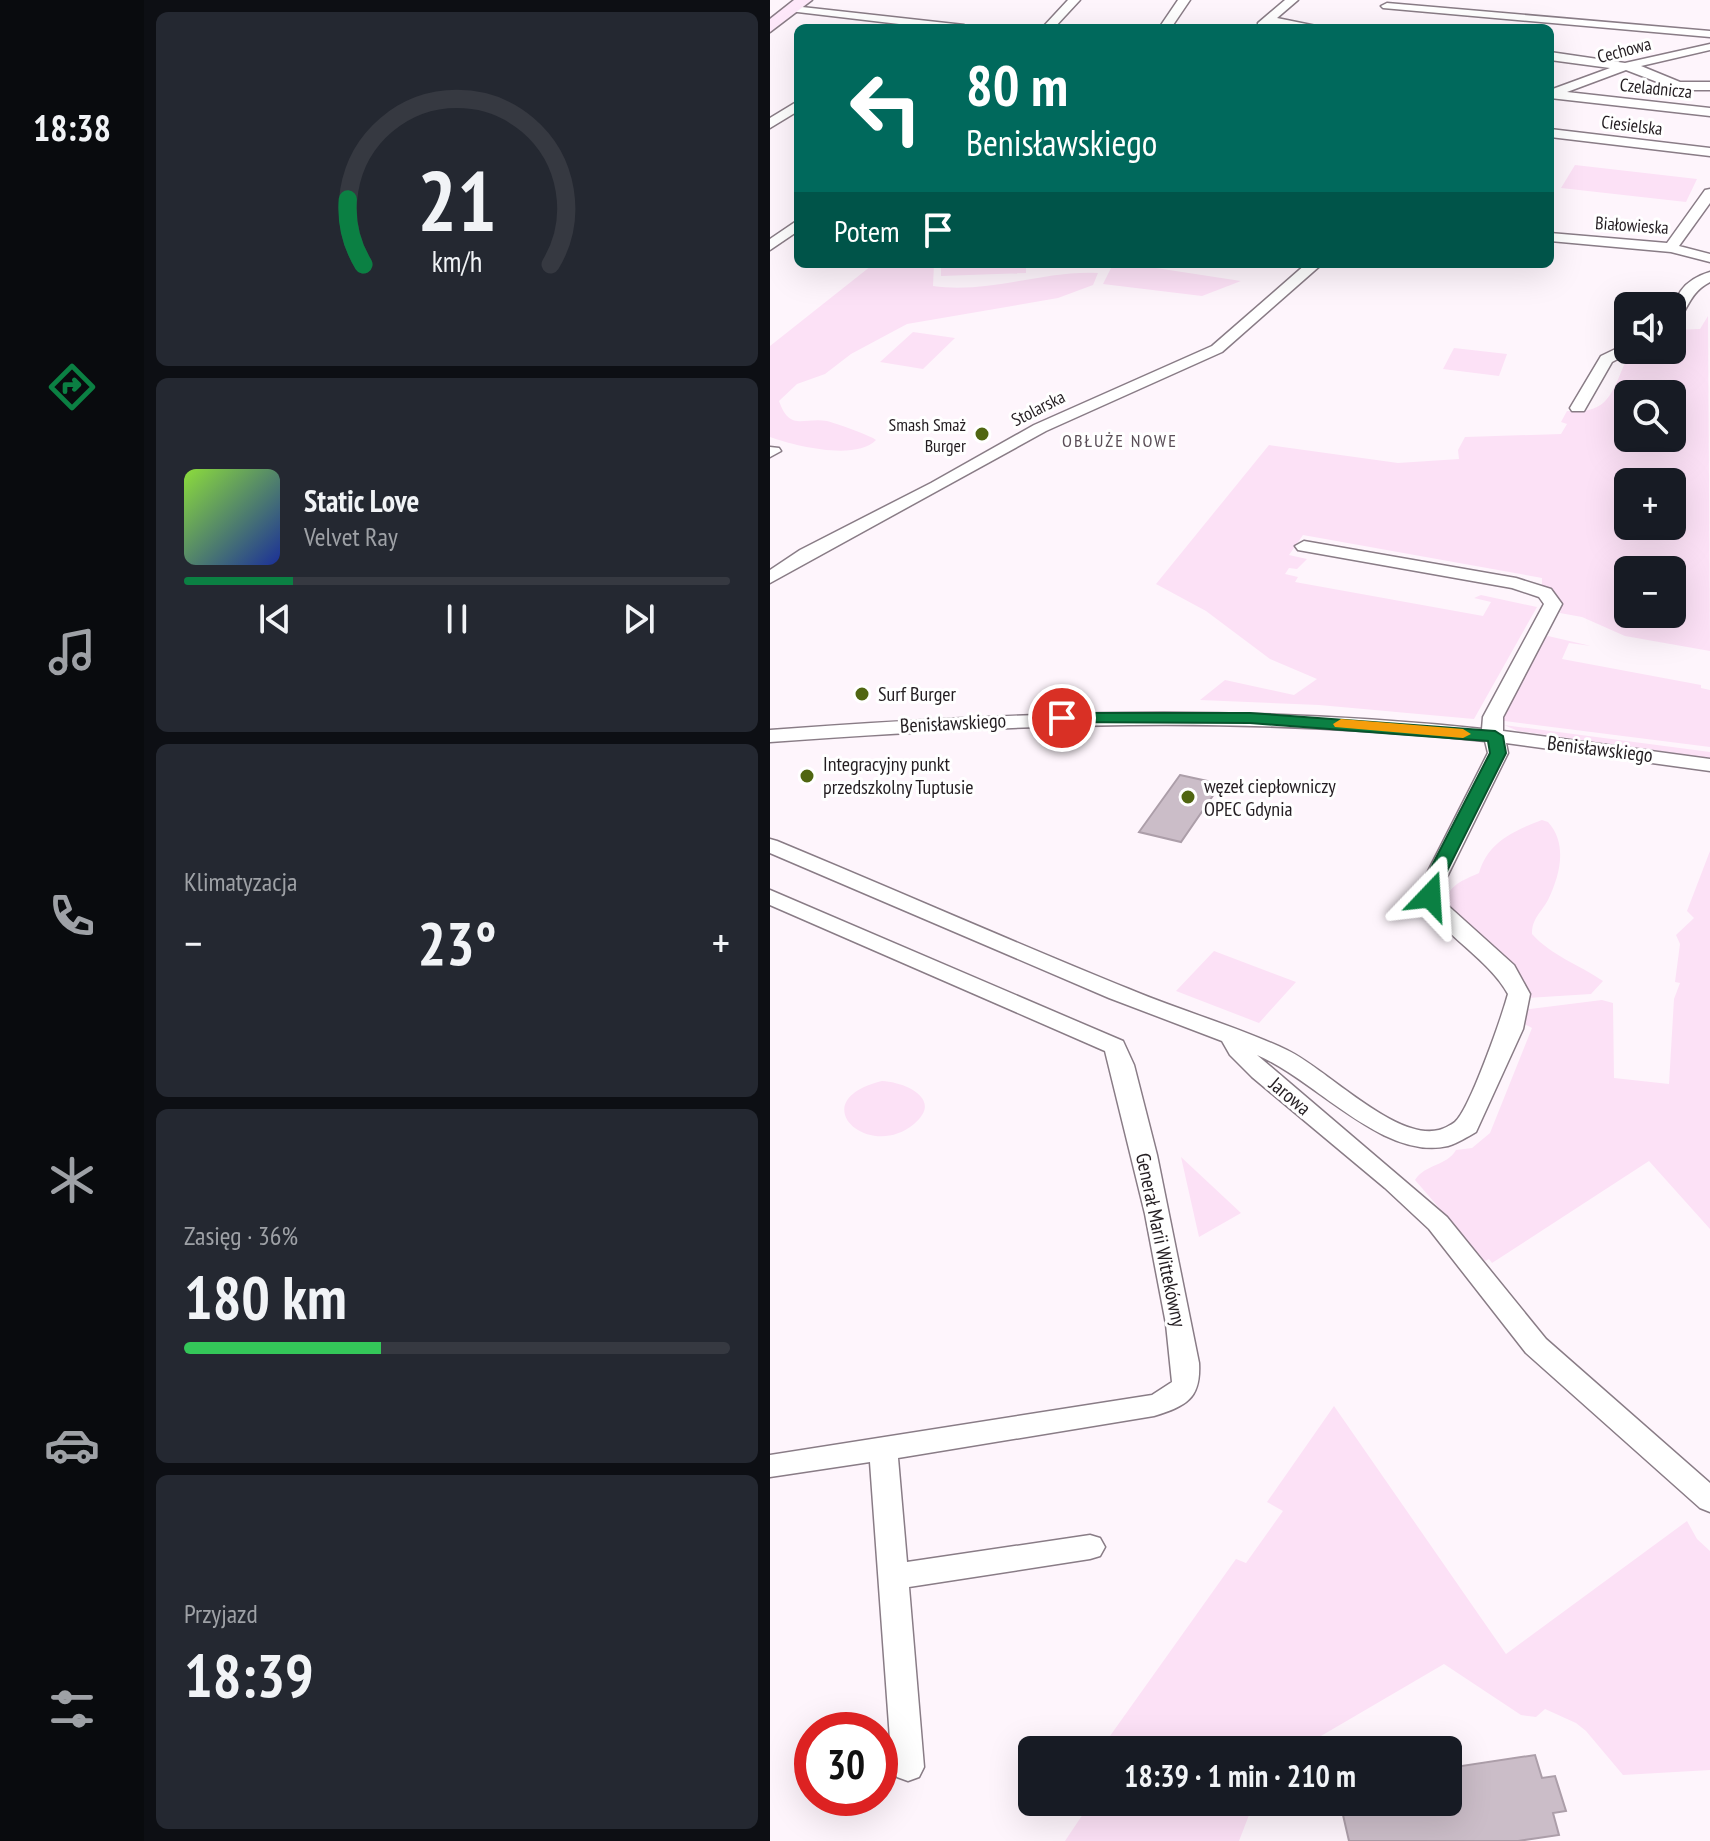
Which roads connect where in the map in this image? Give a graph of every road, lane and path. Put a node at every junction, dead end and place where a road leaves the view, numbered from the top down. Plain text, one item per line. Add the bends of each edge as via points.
1 (1074, 0) edge
2 (1184, 0) edge
3 (1292, 0) edge
4 (795, 3) edge
5 (1387, 6) dead end
6 (770, 15) edge
7 (1269, 20) junction
8 (937, 24) edge
9 (1052, 24) edge
10 (1168, 24) edge
11 (1264, 24) edge
12 (1294, 24) edge
13 (1473, 24) edge
14 (770, 27) edge
15 (1710, 34) edge
16 (1563, 43) edge
17 (1710, 47) edge
18 (1627, 66) junction
19 (1710, 86) edge
20 (1554, 93) edge
21 (1554, 94) edge
22 (770, 107) edge
23 (794, 109) edge
24 (794, 110) edge
25 (1710, 112) edge
26 (770, 124) edge
27 (1554, 133) edge
28 (1710, 152) edge
29 (1710, 193) edge
30 (794, 222) edge
31 (770, 224) edge
32 (794, 225) edge
33 (1554, 237) edge
34 (770, 246) edge
35 (1671, 248) junction
36 (1710, 258) edge
37 (1310, 268) edge
38 (1710, 276) edge
39 (1686, 293) edge
40 (1614, 355) edge
41 (1578, 408) dead end
42 (1304, 546) dead end
43 (770, 578) edge
44 (770, 736) edge
45 (1495, 736) junction
46 (1710, 765) edge
47 (770, 845) edge
48 (770, 897) edge
49 (1230, 1035) junction
50 (883, 1449) junction
51 (770, 1466) edge
52 (1710, 1500) edge
53 (1090, 1547) dead end
54 (893, 1577) junction
55 (908, 1767) dead end

1 - 9 street
2 - 10 street
3 - 7 street
4 - 6 street
4 - 8 street
4 - 14 street
5 - 13 street
7 - 11 street
7 - 12 street
15 - 16 street
16 - 18 street
17 - 18 street, Cechowa
18 - 19 street via 1678,86
18 - 20 street, Cechowa
21 - 25 street, Czeladnicza
22 - 23 street
24 - 26 street
27 - 28 street, Ciesielska
29 - 35 street
30 - 31 street
32 - 34 street
33 - 35 street, Białowieska
35 - 36 street, Białowieska
37 - 43 street, Stolarska via 1217,349 1040,428
38 - 39 street
40 - 41 street via 1606,359
42 - 45 street via 1516,583 1545,593 1552,608 1493,717
44 - 45 street, Benisławskiego via 976,721 1201,717
45 - 46 street, Benisławskiego
45 - 49 street via 1498,753 1430,889 1434,904 1506,970 1519,994 1511,1029 1467,1126 1445,1140 1412,1138 1365,1113 1304,1068
47 - 49 street via 1121,995
48 - 50 street, Generał Marii Wittekówny via 1115,1046 1177,1306 1188,1374 1185,1386 1163,1402
49 - 52 street, Jarowa via 1260,1071 1438,1223 1536,1346
50 - 51 street, Generał Marii Wittekówny
50 - 54 street
53 - 54 street
54 - 55 street

